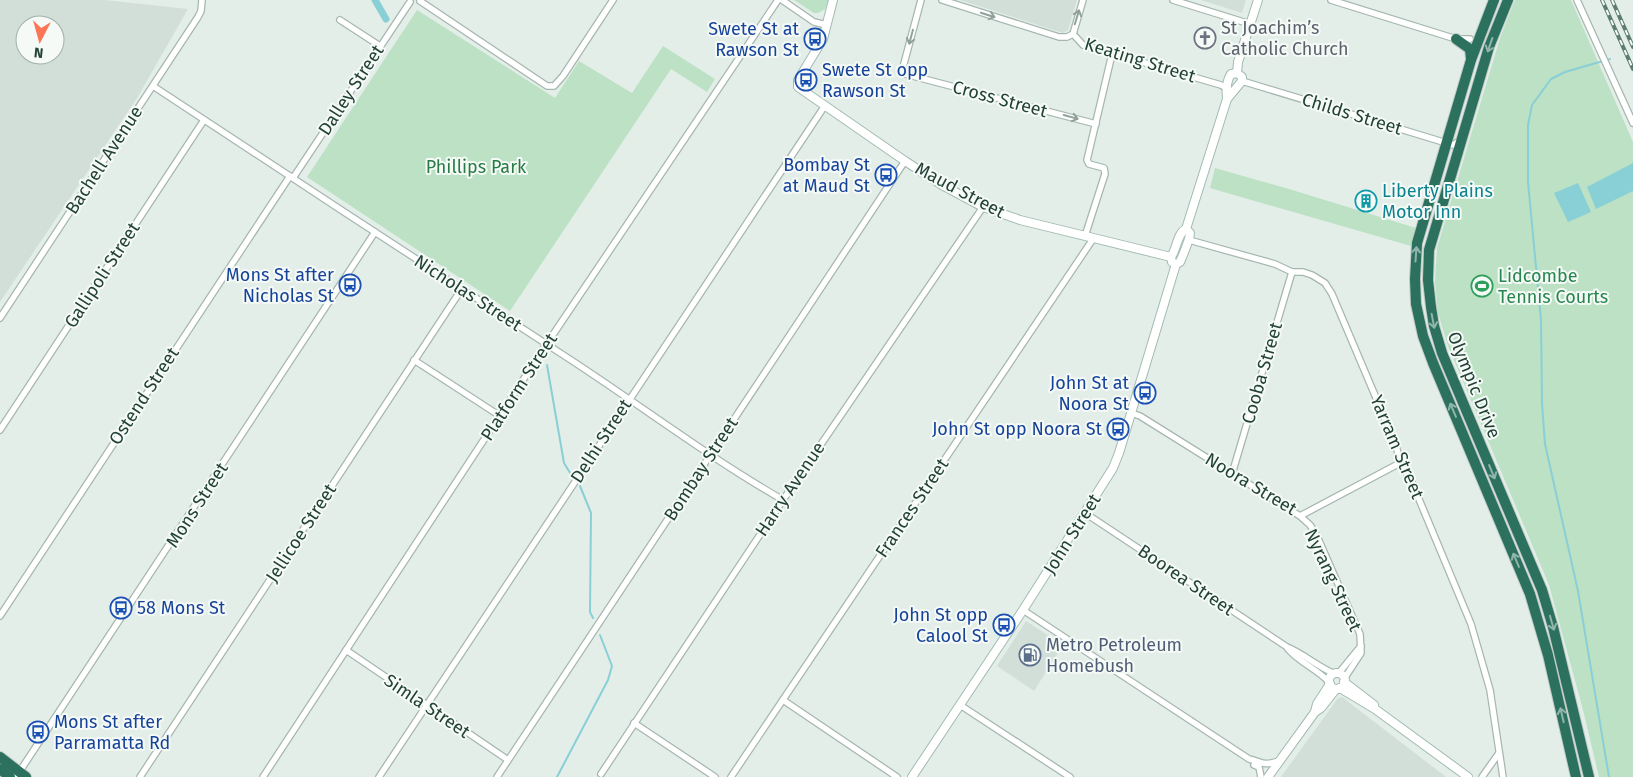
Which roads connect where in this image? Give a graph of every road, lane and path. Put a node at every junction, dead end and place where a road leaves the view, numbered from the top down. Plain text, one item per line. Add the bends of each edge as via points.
1 (202, 0) edge
2 (420, 0) edge
3 (613, 0) edge
4 (780, 0) edge
5 (833, 0) edge
6 (921, 0) edge
7 (942, 0) edge
8 (1083, 0) edge
9 (1173, 0) edge
10 (1258, 0) edge
11 (1331, 0) edge
12 (1494, 0) edge
13 (1508, 0) edge
14 (1577, 0) edge
15 (409, 1) edge
16 (340, 20) dead end
17 (1250, 24) junction
18 (827, 26) junction
19 (1073, 34) junction
20 (1456, 39) junction
21 (1470, 40) dead end
22 (380, 46) junction
23 (1112, 54) junction
24 (1471, 60) junction
25 (1237, 72) junction
26 (1229, 79) junction
27 (1240, 83) junction
28 (153, 86) junction
29 (1226, 88) junction
30 (1227, 99) junction
31 (824, 107) junction
32 (204, 120) junction
33 (1633, 123) edge
34 (1096, 124) junction
35 (1461, 140) junction
36 (1446, 143) junction
37 (905, 161) junction
38 (291, 178) junction
39 (983, 207) junction
40 (1186, 230) junction
41 (375, 232) junction
42 (1085, 236) junction
43 (1093, 239) junction
44 (1189, 240) junction
45 (1173, 261) junction
46 (1292, 272) junction
47 (461, 290) junction
48 (0, 318) edge
49 (547, 345) junction
50 (414, 360) junction
51 (629, 399) junction
52 (1131, 413) junction
53 (500, 416) junction
54 (0, 430) edge
55 (710, 455) junction
56 (1400, 463) junction
57 (1232, 474) junction
58 (783, 500) junction
59 (1085, 513) junction
60 (1300, 516) junction
61 (1023, 610) junction
62 (0, 616) edge
63 (1287, 648) junction
64 (346, 650) junction
65 (1337, 682) junction
66 (783, 700) junction
67 (960, 705) junction
68 (426, 706) junction
69 (634, 723) junction
70 (1499, 753) junction
71 (0, 757) edge
72 (1249, 759) junction
73 (508, 760) junction
74 (1279, 761) junction
75 (0, 769) edge
76 (601, 774) dead end
77 (18, 776) edge
78 (140, 777) edge
79 (263, 777) edge
80 (379, 777) edge
81 (497, 777) edge
82 (715, 777) edge
83 (731, 777) edge
84 (897, 777) edge
85 (912, 777) edge
86 (1070, 777) edge
87 (1261, 777) edge
88 (1268, 777) edge
89 (1468, 777) edge
90 (1482, 777) edge
91 (1503, 777) edge
92 (1576, 777) edge
93 (1589, 777) edge

1 - 28 street, Bachell Avenue via 198,17
2 - 3 street via 547,86 554,86
2 - 15 street via 415,3
4 - 18 street via 814,22
4 - 49 street, Platform Street
5 - 18 street
6 -> 34 street, Cross Street via 902,70 905,74
7 -> 19 street, Keating Street via 1059,37
19 -> 8 street
9 - 17 street
10 - 17 street
11 - 20 street
12 - 24 highway, Olympic Drive
13 -> 35 highway, Olympic Drive via 1489,47
14 - 33 street
15 - 22 street, Dalley Street
16 - 22 street
17 - 25 street
18 - 31 street, Maud Street via 823,39 798,80 798,87
19 - 23 street, Keating Street via 1079,43
20 - 21 street
20 - 24 highway via 1470,49
22 - 38 street, Dalley Street
23 - 29 street, Keating Street
23 - 34 street
24 - 36 highway, Olympic Drive
25 - 26 street
25 - 27 street via 1242,76
26 - 27 street via 1232,84
26 - 29 street
27 - 30 street
27 - 36 street, Childs Street
28 - 32 street, Nicholas Street
28 - 48 street, Bachell Avenue
29 - 30 street
30 - 40 street
31 - 37 street, Maud Street
31 - 51 street, Delhi Street
32 - 38 street, Nicholas Street
32 - 54 street, Gallipoli Street
34 - 42 street via 1087,162 1103,167 1105,171
35 - 36 street, Childs Street via 1453,146
35 -> 93 highway, Olympic Drive via 1429,250 1428,280 1434,326 1442,353 1542,590
92 -> 36 highway, Olympic Drive via 1548,655 1530,594 1433,362 1418,312 1415,279 1417,243
37 - 39 street, Maud Street
37 - 55 street, Bombay Street
38 - 41 street, Nicholas Street
38 - 62 street, Ostend Street
39 - 42 street, Maud Street
39 - 58 street, Harry Avenue
40 - 44 street via 1190,233
40 - 45 street via 1181,233
41 - 47 street, Nicholas Street
41 - 77 street, Mons Street
42 - 43 street, Maud Street
43 - 45 street, Maud Street
43 - 66 street, Frances Street
44 - 45 street via 1180,262
44 - 46 street, Yarram Street via 1275,264
45 - 52 street, John Street
46 - 56 street, Yarram Street via 1320,278 1332,294 1396,445
46 - 57 street, Cooba Street
47 - 49 street, Nicholas Street
47 - 50 street, Jellicoe Street
49 - 51 street, Nicholas Street
49 - 53 street, Platform Street
50 - 53 street
50 - 78 street, Jellicoe Street
51 - 55 street, Nicholas Street
51 - 68 street, Delhi Street
52 - 57 street, Noora Street
52 - 59 street, John Street via 1113,468
53 - 64 street, Platform Street
55 - 58 street, Nicholas Street
55 - 73 street, Bombay Street
56 - 60 street, Noora Street
56 - 70 street, Yarram Street via 1411,480 1471,624 1490,690
57 - 60 street, Noora Street
58 - 69 street, Harry Avenue
59 - 61 street, John Street
59 - 63 street, Boorea Street
60 - 65 street, Nyrang Street via 1317,536 1360,634 1361,646
61 - 67 street, John Street
61 - 72 street
63 - 65 street, Boorea Street
63 - 65 street, Boorea Street via 1295,650
64 - 68 street, Simla Street
64 - 79 street, Platform Street
65 - 74 street, Nyrang Street
65 - 89 street, Boorea Street
66 - 83 street, Frances Street
66 - 84 street
67 - 85 street, John Street
67 - 86 street
68 - 73 street, Simla Street
68 - 80 street, Delhi Street
69 - 76 street, Harry Avenue
69 - 82 street
70 - 90 street
70 - 91 street, Yarram Street
71 - 77 highway
72 - 74 street via 1267,765
72 - 87 street via 1259,767
73 - 81 street, Bombay Street
74 - 88 street, Nyrang Street
75 - 77 highway

